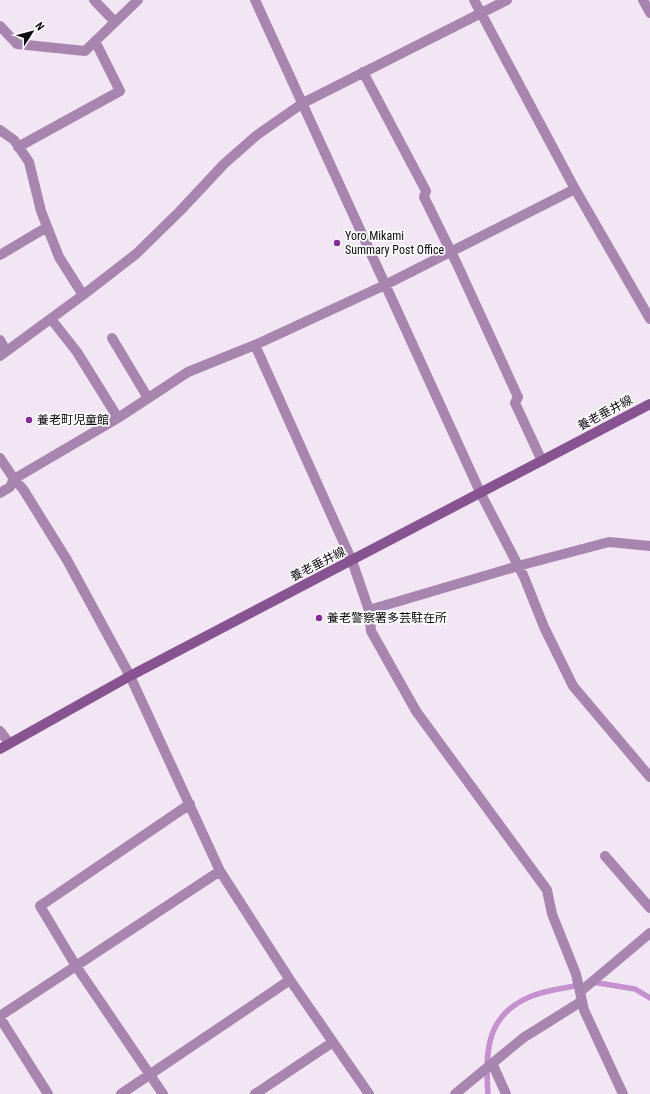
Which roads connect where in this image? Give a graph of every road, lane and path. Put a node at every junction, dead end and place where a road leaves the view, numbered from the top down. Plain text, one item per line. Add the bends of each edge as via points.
1 (94, 0) edge
2 (138, 0) edge
3 (255, 0) edge
4 (474, 0) edge
5 (507, 0) edge
6 (643, 0) edge
7 (481, 13) junction
8 (650, 13) edge
9 (115, 22) junction
10 (0, 26) edge
11 (95, 41) junction
12 (363, 72) junction
13 (303, 103) junction
14 (0, 130) edge
15 (18, 147) junction
16 (575, 189) junction
17 (47, 228) junction
18 (451, 252) junction
19 (0, 255) edge
20 (385, 285) junction
21 (83, 295) junction
22 (51, 319) junction
23 (650, 319) edge
24 (112, 338) dead end
25 (0, 340) edge
26 (255, 345) junction
27 (3, 353) edge
28 (148, 398) junction
29 (650, 404) edge
30 (118, 418) junction
31 (0, 458) edge
32 (542, 461) junction
33 (14, 479) junction
34 (0, 493) edge
35 (481, 494) junction
36 (650, 546) edge
37 (352, 561) junction
38 (518, 566) junction
39 (369, 610) junction
40 (130, 676) junction
41 (0, 730) edge
42 (4, 746) edge
43 (650, 776) edge
44 (190, 804) junction
45 (605, 856) dead end
46 (220, 871) junction
47 (650, 908) edge
48 (650, 933) edge
49 (76, 966) junction
50 (290, 980) junction
51 (582, 996) junction
52 (0, 1017) edge
53 (333, 1042) junction
54 (492, 1064) junction
55 (151, 1075) junction
56 (48, 1094) edge
57 (121, 1094) edge
58 (164, 1094) edge
59 (255, 1094) edge
60 (369, 1094) edge
61 (455, 1094) edge
62 (506, 1094) edge
63 (623, 1094) edge

1 - 9 street
2 - 9 street
3 - 13 street
4 - 7 street
5 - 7 street
6 - 8 street
7 - 12 street
7 - 16 street
9 - 11 street
10 - 11 street via 17,44 85,51
11 - 15 street via 120,91
12 - 13 street
12 - 18 street via 414,166 426,191 424,197
13 - 20 street
13 - 21 street via 257,135 224,164 136,254
14 - 15 street via 14,140
15 - 17 street via 29,162
16 - 18 street
16 - 23 street
17 - 19 street
17 - 21 street via 59,257
18 - 20 street
18 - 32 street via 515,390 518,397 516,403
20 - 26 street
20 - 35 street
21 - 22 street
22 - 27 street
22 - 30 street via 77,352
24 - 28 street
25 - 27 street
26 - 28 street via 188,372
26 - 37 street
28 - 30 street
29 - 32 main road, 養老垂井線
30 - 33 street
31 - 33 street
32 - 35 main road, 養老垂井線
33 - 34 street via 10,487
33 - 40 street via 23,489 67,560
35 - 37 main road, 養老垂井線
35 - 38 street
36 - 38 street via 609,542
37 - 39 street
37 - 40 main road, 養老垂井線
38 - 39 street
38 - 43 street via 544,627 574,686
39 - 51 street via 371,632 416,711 547,890 552,914
40 - 42 main road, 養老垂井線
40 - 44 street
41 - 42 street
44 - 46 street
44 - 49 street via 40,906
45 - 47 street
46 - 49 street
46 - 50 street
48 - 51 street
49 - 52 street
49 - 55 street
50 - 53 street
50 - 55 street
51 - 54 street via 523,1038
51 - 63 street via 584,1010
52 - 56 street
53 - 59 street
53 - 60 street
54 - 61 street
54 - 62 street
55 - 57 street
55 - 58 street

